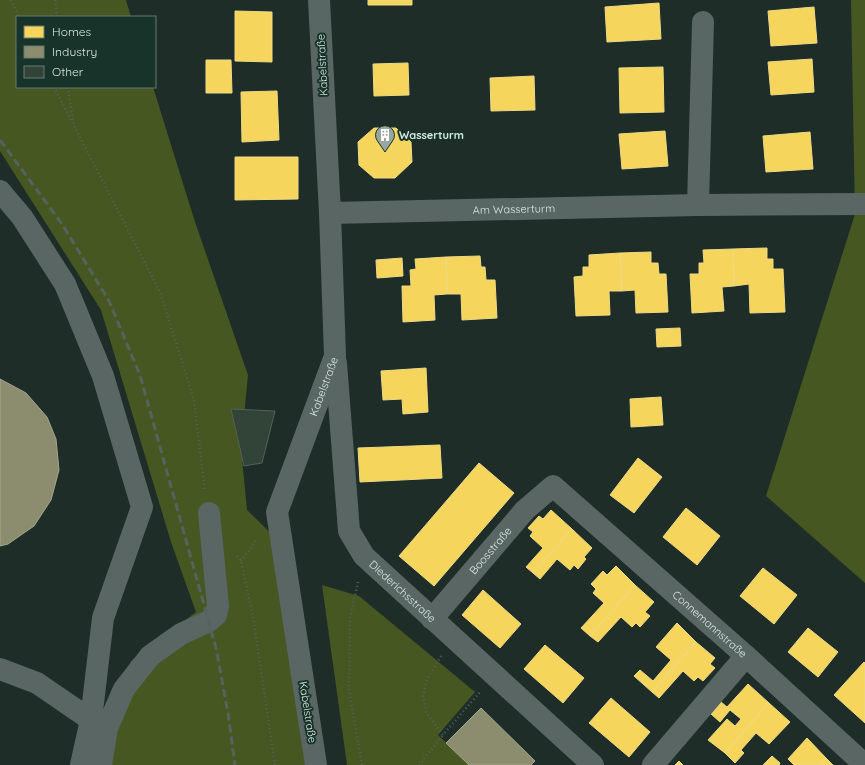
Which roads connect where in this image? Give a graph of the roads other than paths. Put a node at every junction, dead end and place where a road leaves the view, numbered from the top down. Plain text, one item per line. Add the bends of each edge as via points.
1 (319, 0) edge
2 (703, 22) dead end
3 (0, 191) edge
4 (698, 204) junction
5 (865, 204) edge
6 (330, 213) junction
7 (335, 356) junction
8 (553, 486) joint
9 (209, 513) road end
10 (432, 619) junction
11 (746, 656) junction
12 (0, 668) edge
13 (91, 720) junction
14 (81, 765) edge
15 (101, 765) edge
16 (316, 765) edge
17 (593, 765) edge
18 (653, 765) edge
19 (865, 765) edge

1 - 6 street, Kabelstraße
2 - 4 street
3 - 13 street via 22,217 65,284 102,376 142,507 103,618
4 - 5 street, Am Wasserturm
4 - 6 street, Am Wasserturm
6 - 7 street, Kabelstraße
7 - 10 street, Diederichsstraße via 349,531 364,556
7 - 16 street, Kabelstraße via 277,512
8 - 10 street, Boosstraße via 525,510
8 - 11 street, Connemannstraße
9 - 15 street via 218,606 216,615 181,634 150,656 124,689 107,728
10 - 17 street, Diederichsstraße
11 - 18 street
11 - 19 street, Connemannstraße
12 - 13 street via 37,683
13 - 14 street

